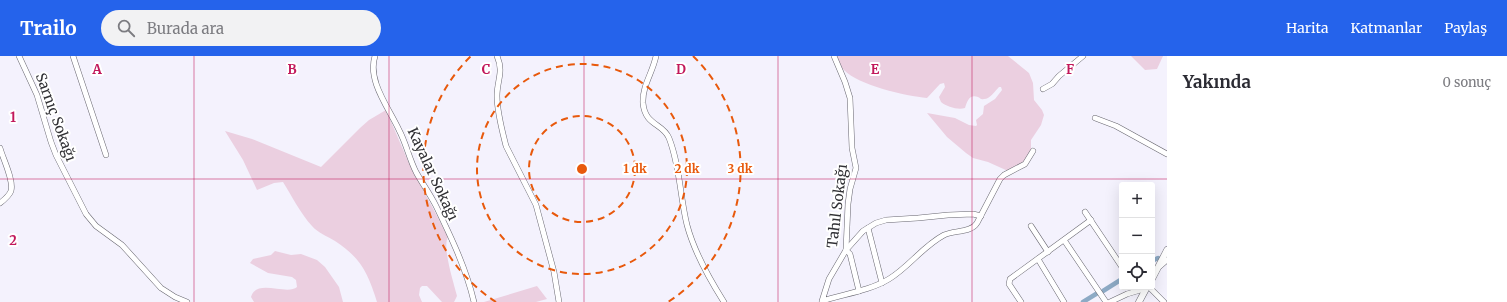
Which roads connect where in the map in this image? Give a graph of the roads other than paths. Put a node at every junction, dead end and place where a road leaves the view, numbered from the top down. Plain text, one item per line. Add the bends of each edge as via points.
1 (19, 56) edge
2 (73, 56) edge
3 (376, 56) edge
4 (497, 56) edge
5 (656, 56) edge
6 (834, 56) edge
7 (1083, 56) edge
8 (1043, 89) dead end
9 (1095, 118) dead end
10 (0, 148) edge
11 (1033, 151) dead end
12 (1167, 154) edge
13 (106, 155) dead end
14 (0, 203) edge
15 (1086, 212) dead end
16 (981, 216) junction
17 (1091, 220) junction
18 (1031, 226) dead end
19 (868, 228) junction
20 (1064, 240) junction
21 (846, 250) junction
22 (1167, 250) edge
23 (1048, 252) junction
24 (1038, 259) junction
25 (1167, 260) edge
26 (1119, 262) edge
27 (1160, 266) junction
28 (1155, 274) edge
29 (882, 283) junction
30 (1139, 290) edge
31 (1146, 290) edge
32 (1151, 290) edge
33 (859, 291) junction
34 (822, 301) edge
35 (187, 302) edge
36 (474, 302) edge
37 (559, 302) edge
38 (724, 302) edge
39 (1020, 302) edge
40 (1064, 302) edge
41 (1106, 302) edge
42 (1110, 302) edge
43 (1139, 302) edge
44 (1164, 302) edge

1 - 35 street, Sarnıç Sokağı via 37,95 58,161 86,214 96,226 122,245 161,288
2 - 13 street
3 - 36 street, Kayalar Sokağı via 375,78 380,93 460,257
4 - 37 street via 501,72 497,101 506,146 536,205 554,272
5 - 38 street via 645,87 644,108 649,119 665,132 669,139 688,229 702,262
6 - 21 street, Tahıl Sokağı via 850,98 852,148 856,163 848,204
7 - 8 street
9 - 12 street via 1116,126
10 - 14 street via 11,182 9,194
11 - 16 street, Tahıl Sokağı via 1024,164 1000,179
15 - 17 street
16 - 19 street via 962,214 890,219
16 - 29 street, Tahıl Sokağı via 973,228 942,236
17 - 20 street
17 - 26 street
18 - 23 street
19 - 21 street via 859,234
19 - 29 street
20 - 23 street
20 - 41 street
21 - 33 street via 852,260
21 - 34 street, Tahıl Sokağı via 830,279
22 - 27 main road
23 - 24 street
24 - 39 street via 1009,282
24 - 40 street
25 - 27 street
27 - 28 main road
29 - 33 street, Tahıl Sokağı
30 - 42 street
31 - 43 main road
32 - 44 street
33 - 34 street, Tahıl Sokağı

